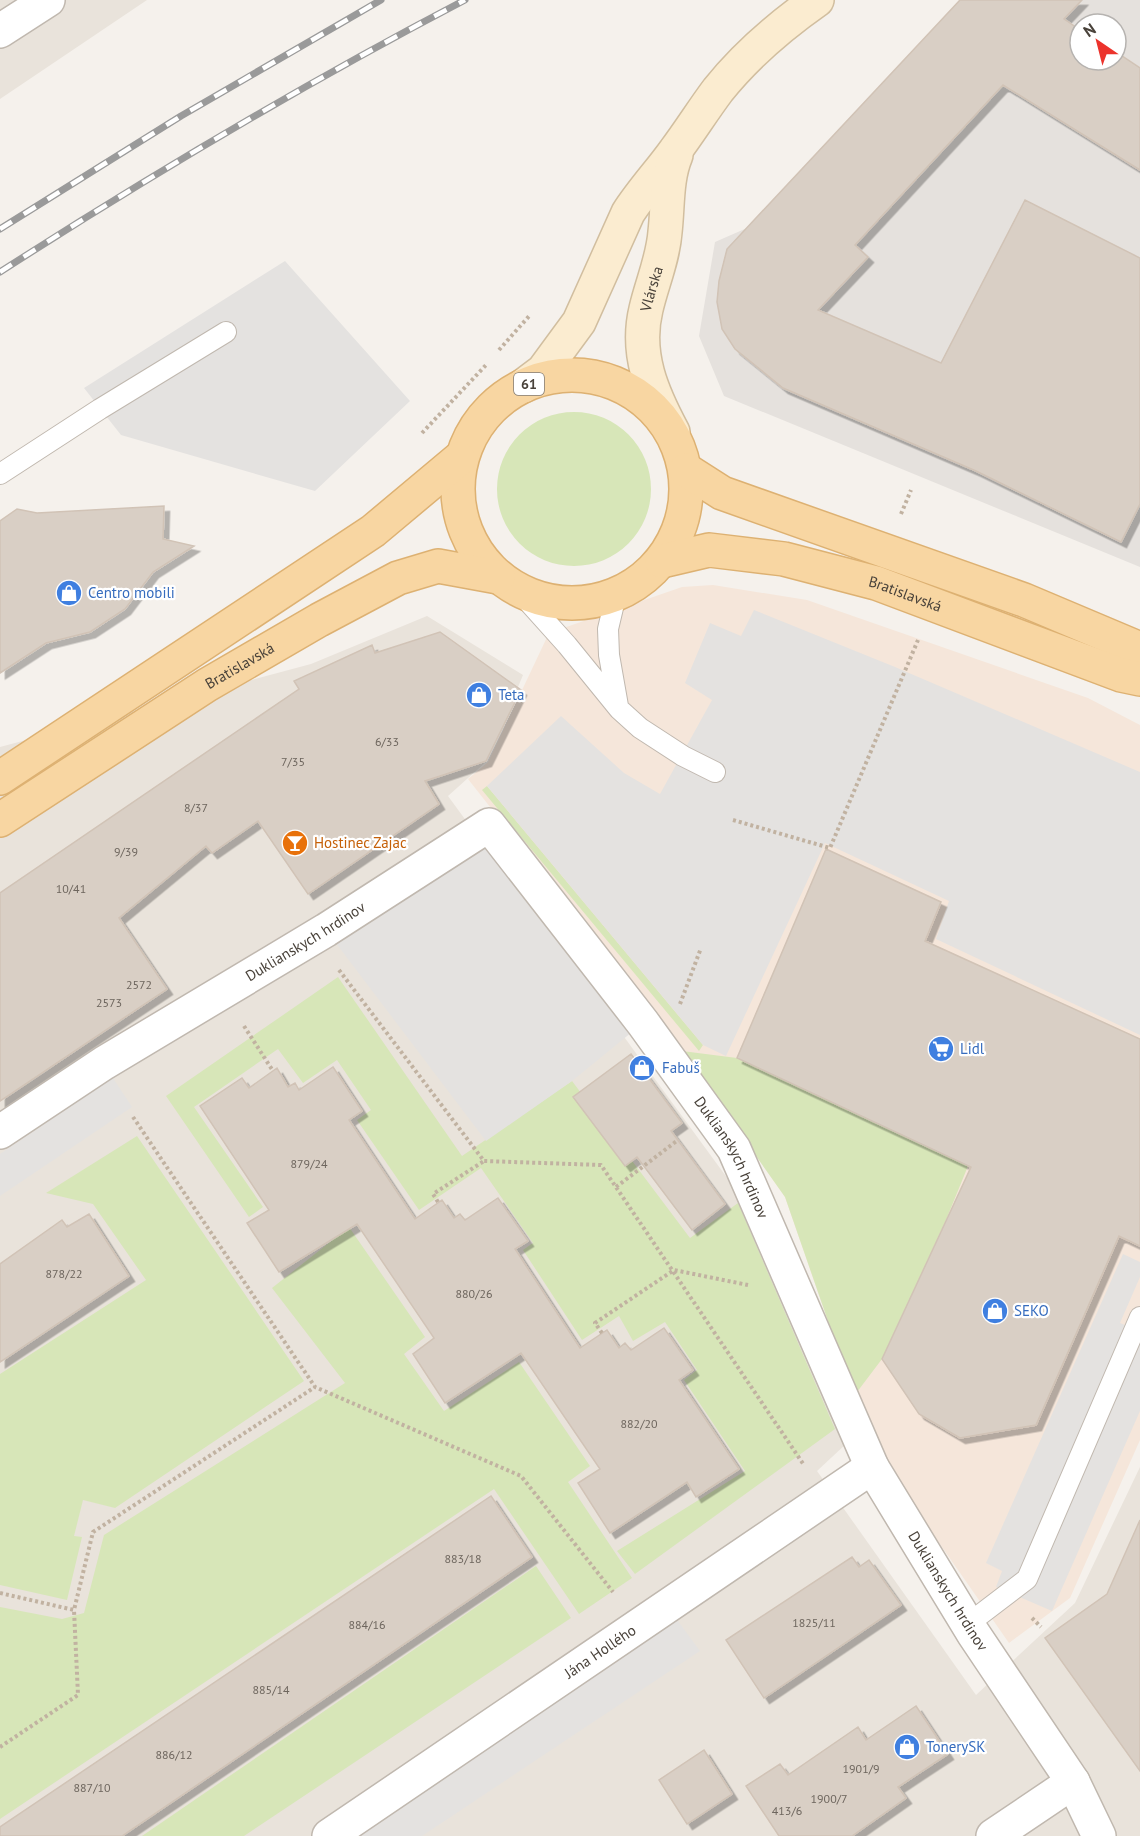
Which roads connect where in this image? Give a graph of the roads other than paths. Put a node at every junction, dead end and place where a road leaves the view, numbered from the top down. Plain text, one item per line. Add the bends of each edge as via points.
1 (10, 0) edge
2 (48, 0) edge
3 (816, 0) edge
4 (0, 29) edge
5 (682, 142) junction
6 (226, 332) dead end
7 (523, 386) junction
8 (673, 432) junction
9 (459, 459) junction
10 (686, 470) junction
11 (0, 474) edge
12 (662, 561) junction
13 (506, 581) junction
14 (616, 595) junction
15 (1140, 649) edge
16 (1140, 680) edge
17 (619, 709) junction
18 (715, 772) dead end
19 (0, 778) edge
20 (0, 820) edge
21 (0, 1132) edge
22 (1140, 1317) edge
23 (872, 1467) junction
24 (968, 1624) junction
25 (1073, 1782) junction
26 (329, 1836) edge
27 (993, 1836) edge
28 (1100, 1836) edge

1 - 4 street
2 - 4 street
3 - 5 main road, Vlárska via 742,63
5 - 7 main road, Vlárska via 628,213 579,322 543,371
5 - 8 main road, Vlárska via 674,159 662,254 642,332 654,397
6 - 11 lane
7 - 8 main road, Bratislavská / 61 via 546,378 586,375 621,384 647,401
7 - 9 main road, Bratislavská / 61 via 490,409
8 - 10 main road, Bratislavská / 61
9 - 13 main road, Bratislavská / 61 via 459,506 471,543
9 - 19 main road, Bratislavská / 61 via 373,531
10 - 12 main road, Bratislavská / 61 via 682,527
10 - 15 main road via 722,493 1024,600
12 - 14 main road, Bratislavská / 61
12 - 16 main road, Bratislavská / 61 via 709,550 784,559 876,583
13 - 14 main road, Bratislavská / 61 via 533,597 577,604
13 - 17 lane via 567,645
13 - 20 main road, Bratislavská / 61 via 438,566 398,578 207,685
14 - 17 lane via 608,629
17 - 18 lane via 682,756
21 - 23 street, Duklianskych hrdinov via 104,1063 326,930 489,825 734,1149
22 - 24 lane via 1027,1579
23 - 24 street, Duklianskych hrdinov
23 - 26 street, Jána Hollého
24 - 25 street, Duklianskych hrdinov
25 - 27 street
25 - 28 street, Duklianskych hrdinov

